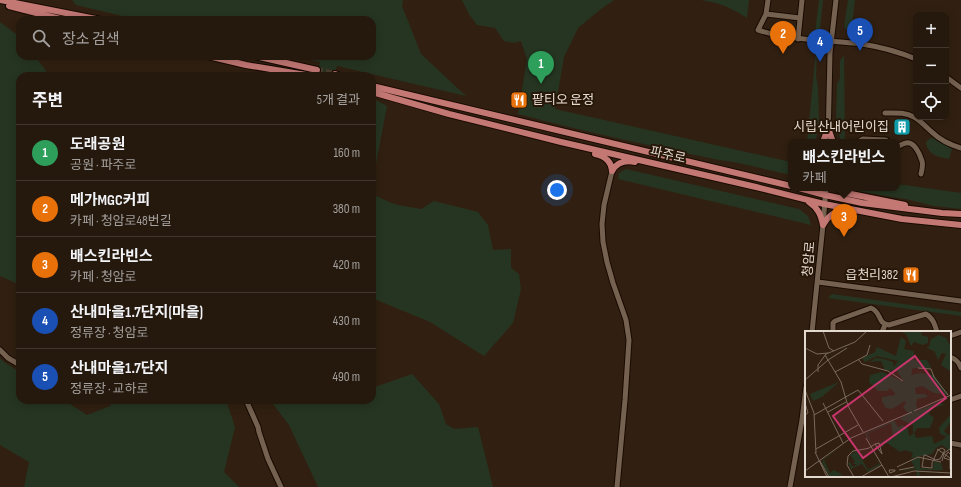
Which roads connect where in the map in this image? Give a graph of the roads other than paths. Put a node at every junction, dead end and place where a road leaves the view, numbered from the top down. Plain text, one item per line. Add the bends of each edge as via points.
1 (0, 0) edge
2 (768, 0) edge
3 (802, 0) edge
4 (836, 0) edge
5 (0, 4) edge
6 (766, 14) junction
7 (48, 16) edge
8 (81, 16) edge
9 (800, 18) junction
10 (798, 39) junction
11 (831, 42) junction
12 (913, 58) edge
13 (225, 60) edge
14 (273, 60) edge
15 (317, 70) tunnel mouth
16 (288, 72) edge
17 (949, 79) edge
18 (376, 87) edge
19 (961, 88) edge
20 (376, 93) edge
21 (885, 113) dead end
22 (828, 128) junction
23 (823, 139) edge
24 (828, 139) edge
25 (832, 139) edge
26 (567, 143) junction
27 (900, 146) edge
28 (961, 148) edge
29 (649, 162) junction
30 (612, 171) junction
31 (731, 172) junction
32 (921, 174) dead end
33 (788, 182) edge
34 (788, 185) edge
35 (825, 191) edge
36 (843, 191) edge
37 (801, 198) junction
38 (824, 204) junction
39 (852, 209) junction
40 (921, 210) junction
41 (961, 214) edge
42 (823, 225) junction
43 (961, 225) edge
44 (818, 282) junction
45 (961, 301) edge
46 (885, 325) junction
47 (812, 331) edge
48 (833, 331) edge
49 (882, 331) edge
50 (937, 331) edge
51 (961, 332) edge
52 (951, 336) edge
53 (0, 350) edge
54 (951, 357) edge
55 (16, 363) edge
56 (961, 368) edge
57 (961, 396) edge
58 (951, 400) edge
59 (248, 404) edge
60 (805, 404) edge
61 (804, 421) edge
62 (951, 443) edge
63 (961, 445) edge
64 (281, 487) edge
65 (616, 487) edge
66 (790, 487) edge

1 - 8 main road
2 - 6 street
3 - 9 street
4 - 11 street
5 - 7 main road
6 - 9 street
6 - 10 street via 758,30
9 - 10 street
10 - 11 street
11 - 12 street via 864,44
11 - 22 street
13 - 16 main road
14 - 15 main road
17 - 19 street
18 - 31 main road, 파주로
20 - 26 main road, 파주로
21 - 28 street via 913,116 941,140
22 - 23 main road
22 - 24 street
22 - 25 main road
26 - 29 main road, 파주로
26 - 30 main road via 576,149 602,155 608,159
27 - 32 street via 913,144 922,162
29 - 30 main road via 624,161
29 - 37 main road, 파주로
30 - 65 street via 604,204 603,242 613,283 626,320 629,340 626,400
31 - 33 main road
31 - 34 main road, 파주로
35 - 38 street, 청암로
35 - 40 main road via 862,202
36 - 40 main road
37 - 38 main road, 파주로
37 - 42 main road via 818,209
38 - 39 main road, 파주로
38 - 42 street, 청암로
39 - 42 main road via 830,215
39 - 43 main road, 파주로 via 902,219
40 - 41 main road
42 - 44 street, 청암로
44 - 45 street
44 - 47 street, 청암로
46 - 48 street via 875,309 871,308 835,321
46 - 49 street
46 - 50 street via 926,314 933,320
51 - 52 street
53 - 55 street
54 - 56 street via 959,362
57 - 58 street
59 - 64 street
60 - 61 street
61 - 66 street
62 - 63 street

